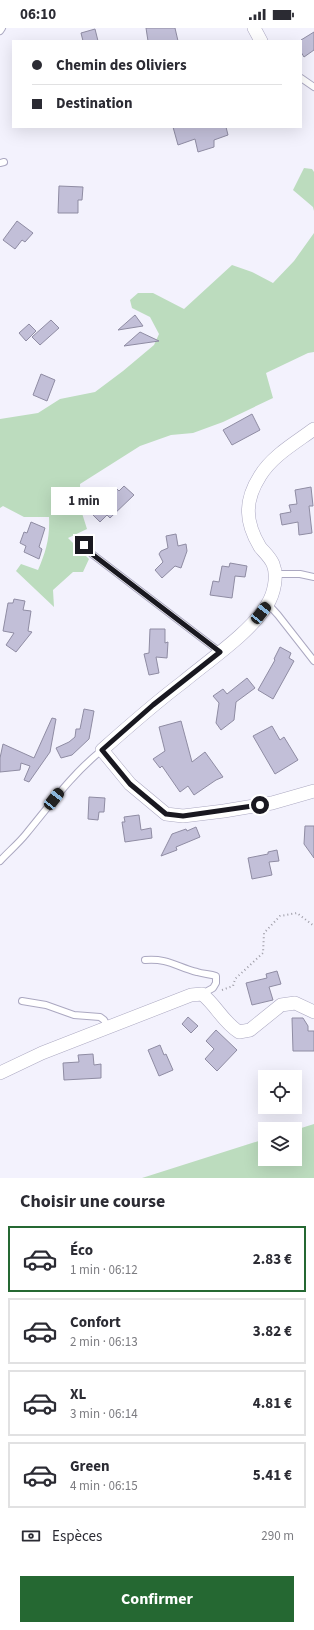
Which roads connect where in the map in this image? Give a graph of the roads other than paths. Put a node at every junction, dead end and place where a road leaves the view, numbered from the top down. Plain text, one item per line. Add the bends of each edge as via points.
1 (2, 28) edge
2 (254, 28) edge
3 (0, 31) edge
4 (260, 40) edge
5 (302, 79) edge
6 (314, 87) edge
7 (314, 429) edge
8 (84, 545) dead end
9 (275, 574) junction
10 (314, 577) edge
11 (268, 604) junction
12 (220, 652) junction
13 (314, 661) edge
14 (102, 750) junction
15 (314, 791) edge
16 (0, 861) edge
17 (145, 960) dead end
18 (205, 996) junction
19 (22, 1000) dead end
20 (314, 1012) edge
21 (113, 1025) junction
22 (0, 1073) edge

1 - 3 lane
2 - 4 street
5 - 6 lane
7 - 9 street via 277,456 260,475 249,496 249,521 260,546 273,563
8 - 12 lane via 92,554
9 - 10 lane
9 - 11 street via 273,592
11 - 12 street via 254,622
11 - 13 lane
12 - 14 street via 153,705
14 - 15 street via 130,784 166,814 183,816 224,811 272,803
14 - 16 lane via 85,763
17 - 18 lane via 167,961 216,976 216,983
18 - 20 street via 229,1026 239,1032 250,1030 281,1004 295,1003
18 - 21 street via 191,995
19 - 21 lane via 74,1015 100,1017
21 - 22 street

